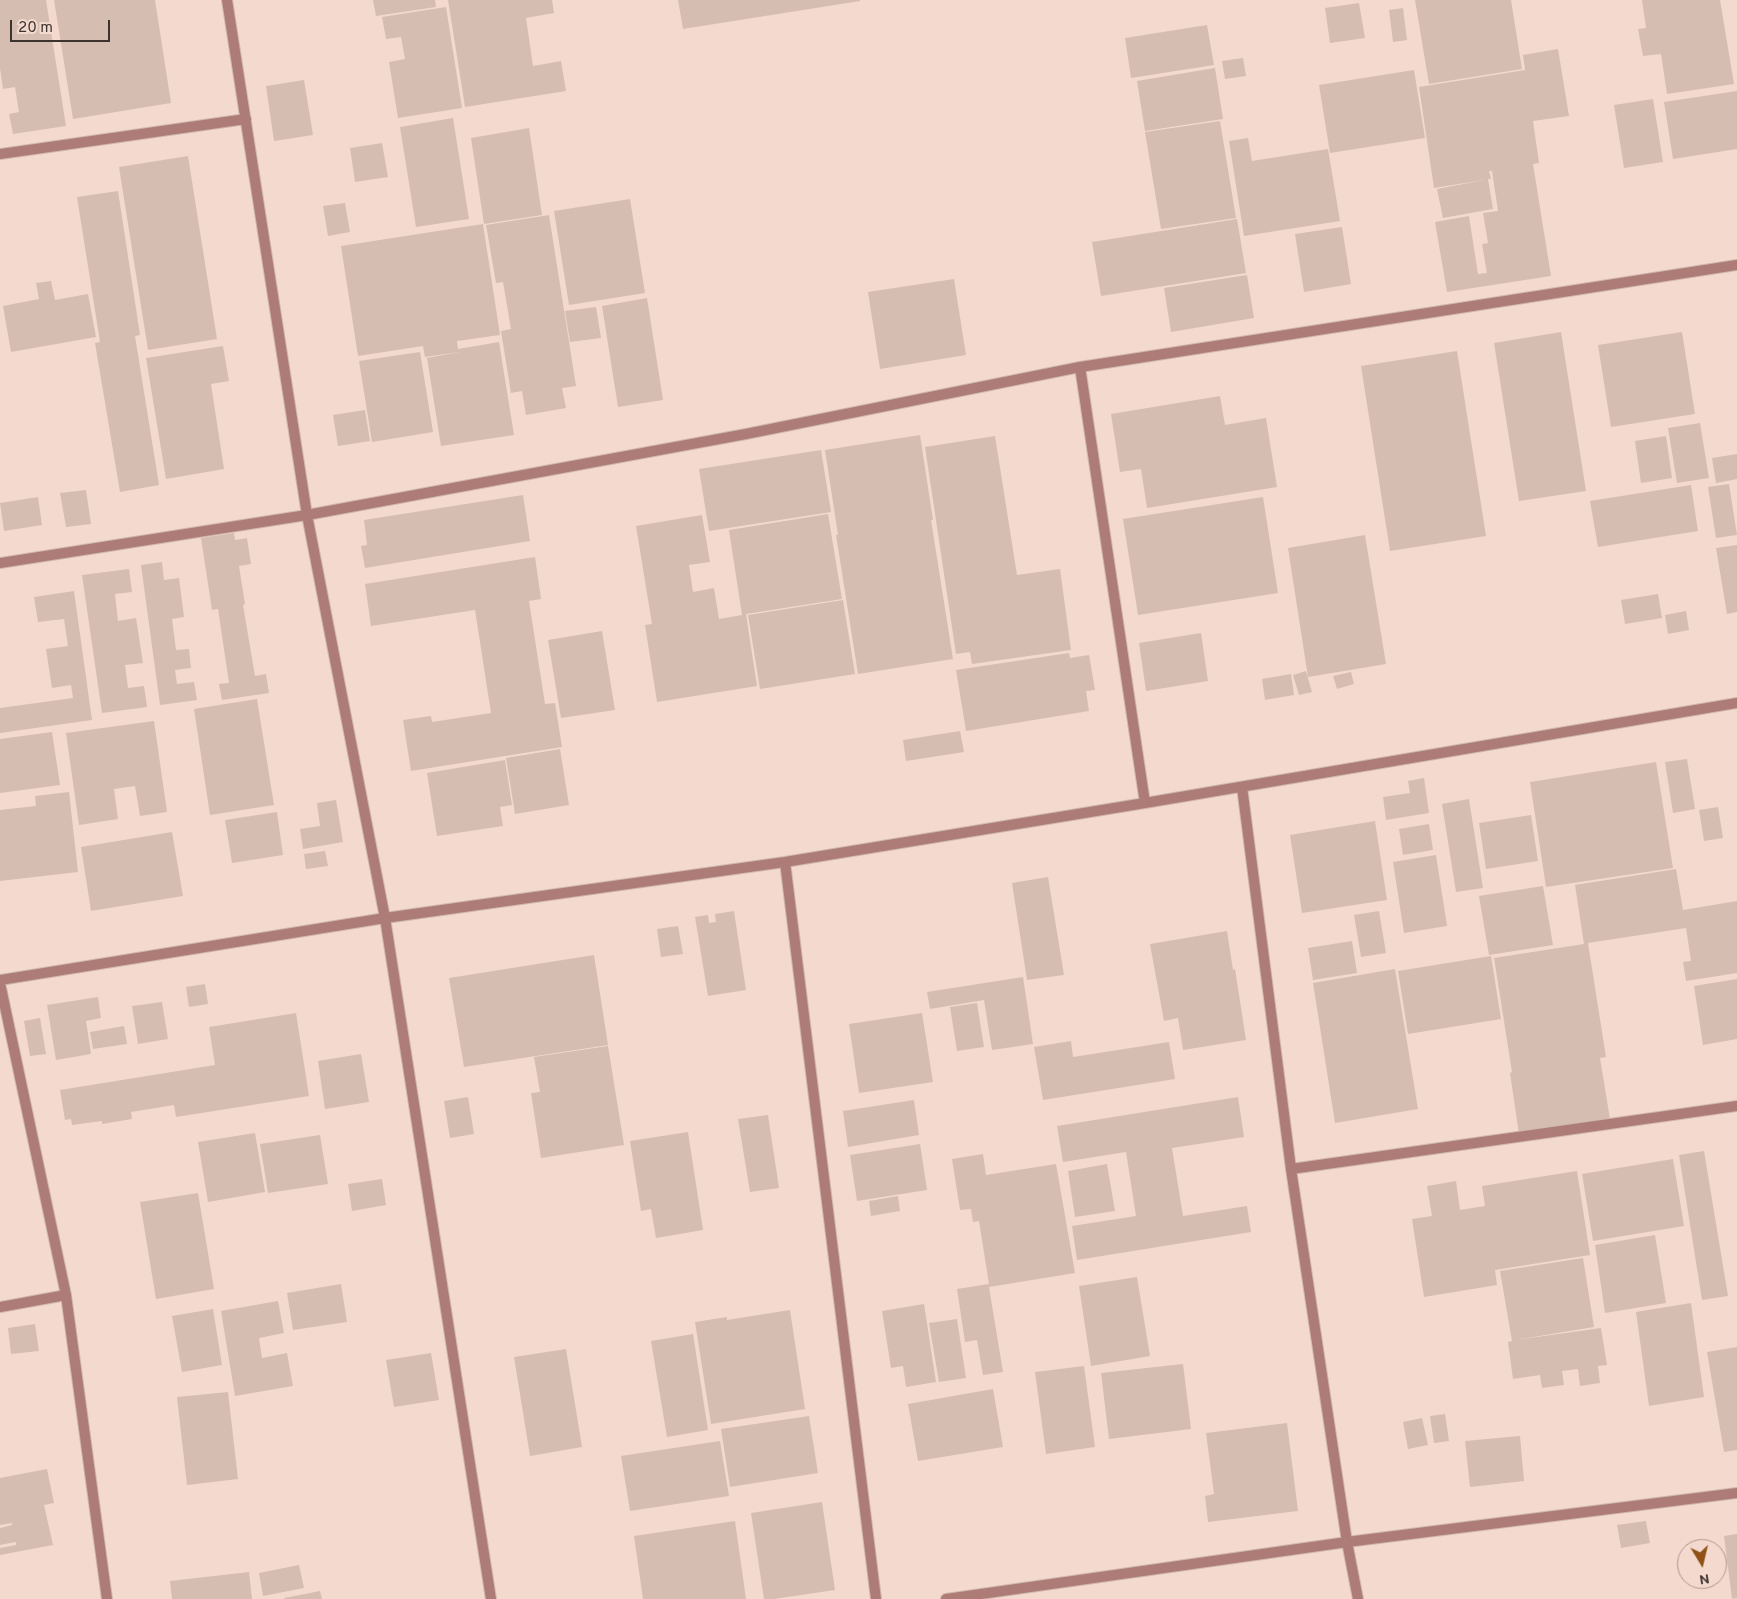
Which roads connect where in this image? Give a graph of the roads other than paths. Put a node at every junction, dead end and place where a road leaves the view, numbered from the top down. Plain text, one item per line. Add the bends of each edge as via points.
1 (227, 0) edge
2 (246, 119) junction
3 (0, 154) edge
4 (1737, 264) edge
5 (1080, 367) junction
6 (307, 515) junction
7 (0, 563) edge
8 (1737, 703) edge
9 (1242, 787) junction
10 (1145, 803) junction
11 (785, 862) junction
12 (385, 918) junction
13 (0, 982) edge
14 (1737, 1106) edge
15 (1291, 1169) junction
16 (66, 1295) junction
17 (0, 1307) edge
18 (1737, 1493) edge
19 (1347, 1542) junction
20 (107, 1599) edge
21 (491, 1599) edge
22 (876, 1599) edge
23 (946, 1599) edge
24 (1358, 1599) edge

1 - 2 street
2 - 3 street
2 - 6 street
4 - 5 street
5 - 6 street via 746,434
5 - 10 street
6 - 7 street
6 - 12 street
8 - 9 street
9 - 10 street
9 - 15 street
10 - 11 street
11 - 12 street
11 - 22 street
12 - 13 street
12 - 21 street
13 - 16 street
14 - 15 street
15 - 19 street
16 - 17 street
16 - 20 street
18 - 19 street
19 - 23 street
19 - 24 street

